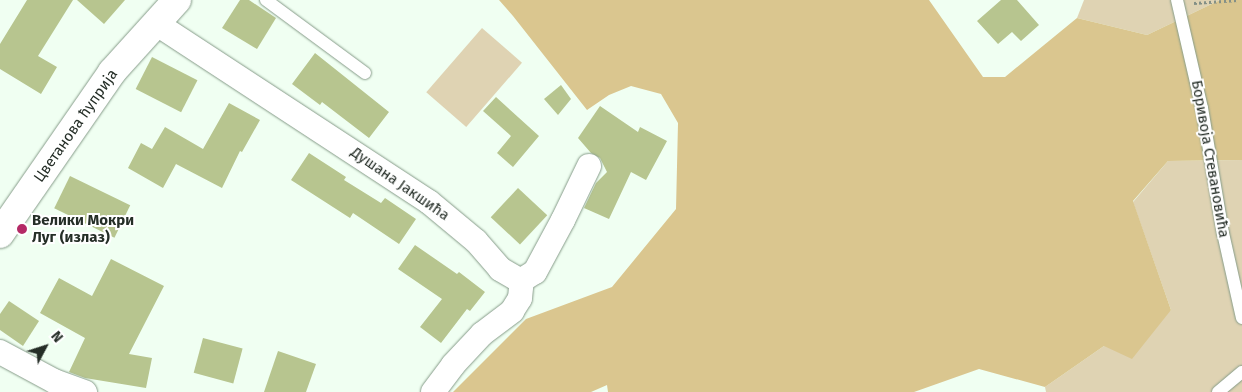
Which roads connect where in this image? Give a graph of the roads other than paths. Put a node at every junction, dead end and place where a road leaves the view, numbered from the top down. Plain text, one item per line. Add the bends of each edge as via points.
1 (266, 0) edge
2 (174, 1) edge
3 (1178, 2) edge
4 (157, 24) junction
5 (365, 73) dead end
6 (589, 166) dead end
7 (0, 234) edge
8 (522, 280) junction
9 (1242, 318) edge
10 (0, 352) edge
11 (1242, 372) edge
12 (79, 392) edge
13 (432, 392) edge
14 (1218, 392) edge

1 - 5 lane
2 - 4 street, Цветанова ћуприја
3 - 9 lane, Боривоја Стевановића
4 - 7 street, Цветанова ћуприја via 101,87
4 - 8 street, Душана Јакшића via 407,186 466,231 500,269
6 - 8 street via 534,272
8 - 13 street via 520,298 512,311 482,334
10 - 12 street
11 - 14 lane

